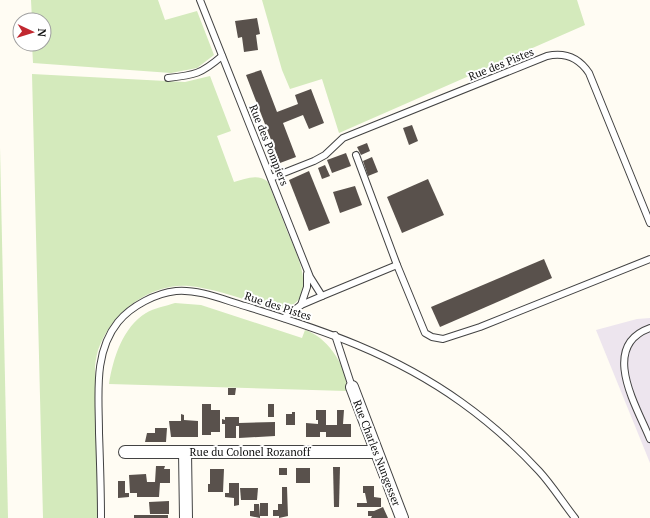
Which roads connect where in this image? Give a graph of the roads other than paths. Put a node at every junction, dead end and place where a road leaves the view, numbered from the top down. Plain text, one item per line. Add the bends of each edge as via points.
1 (200, 0) edge
2 (222, 56) junction
3 (168, 78) dead end
4 (356, 155) dead end
5 (271, 178) junction
6 (650, 223) edge
7 (650, 259) edge
8 (397, 265) junction
9 (306, 266) junction
10 (322, 296) junction
11 (301, 305) junction
12 (284, 318) junction
13 (650, 328) edge
14 (335, 335) junction
15 (352, 387) joint
16 (650, 440) edge
17 (125, 452) dead end
18 (185, 452) junction
19 (376, 452) junction
20 (101, 518) edge
21 (186, 518) edge
22 (402, 518) edge
23 (575, 518) edge

1 - 2 lane, Rue des Pompiers
2 - 3 lane via 195,75
2 - 5 lane, Rue des Pompiers
4 - 8 lane
5 - 6 lane, Rue des Pistes via 314,162 343,138 547,56 561,54 574,58 584,65 589,73
5 - 9 lane, Rue des Pompiers
7 - 8 lane via 480,327 443,339 425,334
8 - 10 lane
9 - 10 lane, Rue des Pompiers
9 - 11 lane via 308,287
10 - 11 lane
11 - 12 lane
12 - 14 lane, Rue des Pistes
12 - 20 lane, Rue des Pistes via 196,292 176,291 156,296 136,306 119,321 106,342 98,376
13 - 16 lane via 633,339 624,359 628,385
14 - 15 lane
14 - 23 lane, Rue des Pistes via 396,361 461,403 496,430 540,472
15 - 19 street, Rue Charles Nungesser
17 - 18 street, Rue du Colonel Rozanoff
18 - 19 street, Rue du Colonel Rozanoff
18 - 21 street
19 - 22 street, Rue Charles Nungesser

